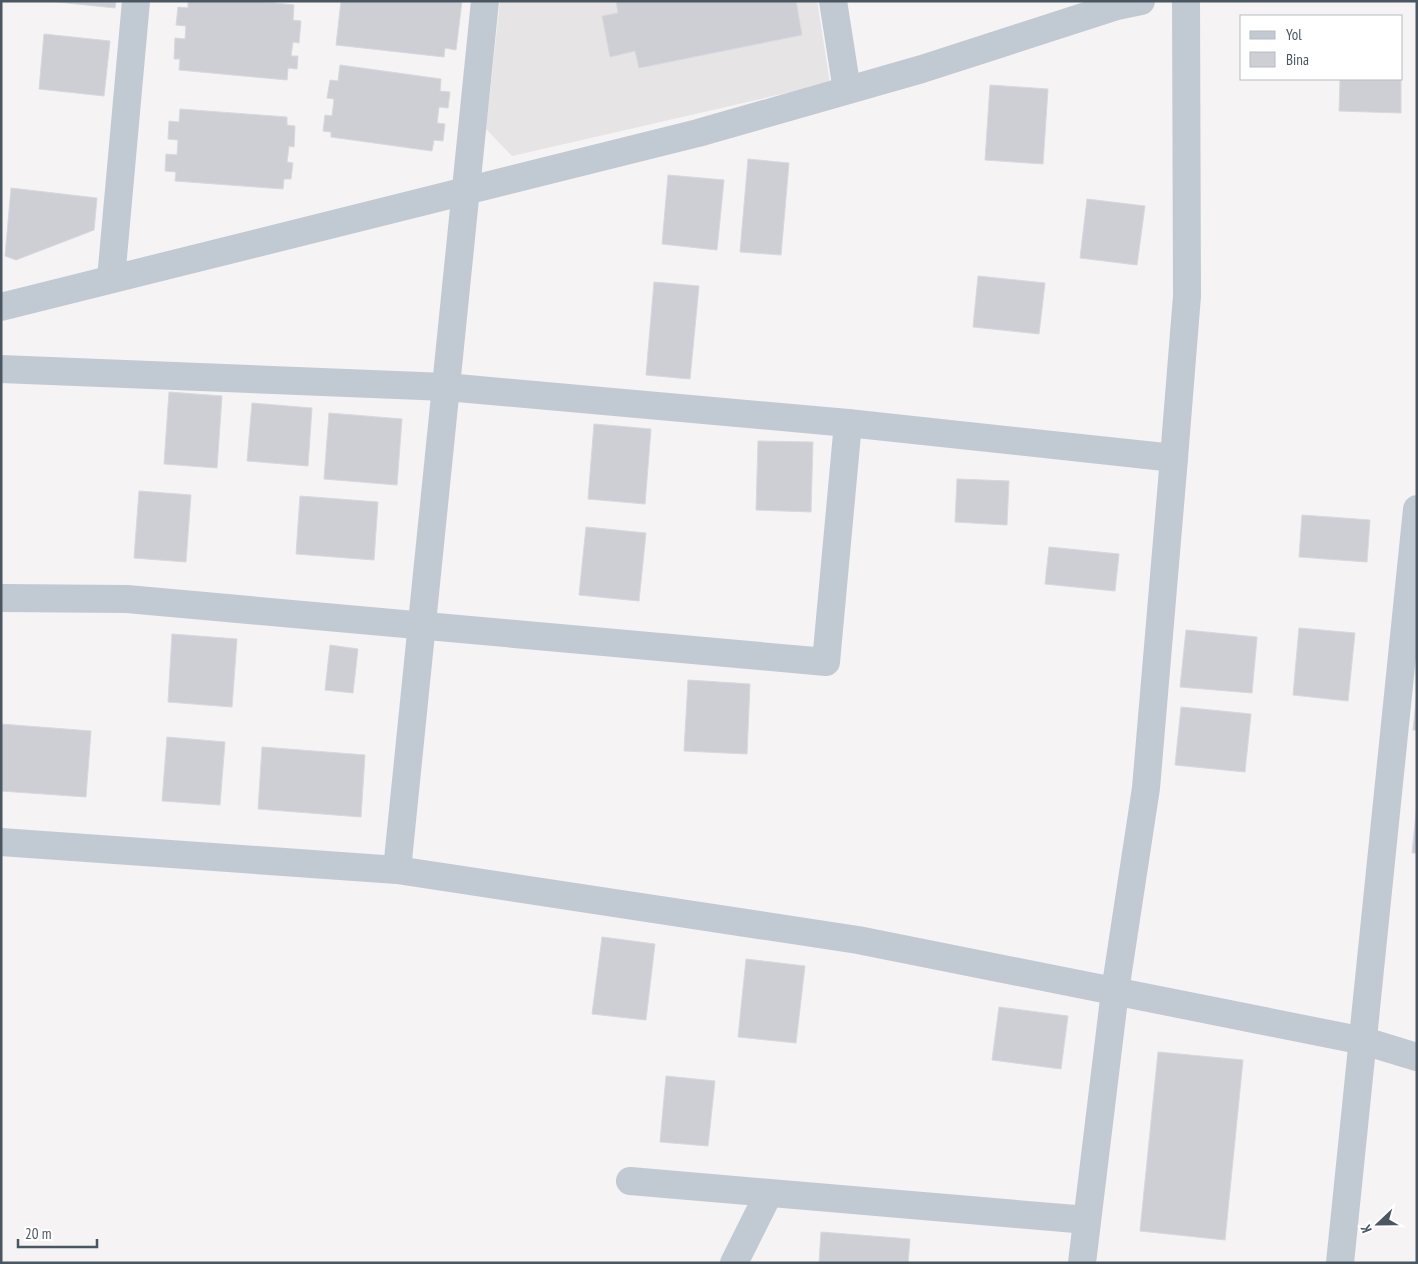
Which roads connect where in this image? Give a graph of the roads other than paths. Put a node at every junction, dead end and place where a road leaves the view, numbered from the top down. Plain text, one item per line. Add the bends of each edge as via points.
1 (136, 1) edge
2 (485, 1) edge
3 (833, 1) edge
4 (1141, 1) edge
5 (1186, 1) edge
6 (847, 90) junction
7 (465, 191) junction
8 (111, 279) junction
9 (1, 306) edge
10 (1, 369) edge
11 (446, 387) junction
12 (848, 424) junction
13 (1174, 458) junction
14 (1417, 509) edge
15 (1, 598) edge
16 (422, 626) junction
17 (1, 842) edge
18 (397, 870) junction
19 (1115, 991) junction
20 (1364, 1041) junction
21 (1417, 1057) edge
22 (630, 1181) dead end
23 (769, 1193) junction
24 (1087, 1220) junction
25 (734, 1263) edge
26 (1082, 1263) edge
27 (1340, 1263) edge

1 - 8 street
2 - 7 street
3 - 6 street
4 - 6 street
5 - 13 street via 1188,296
6 - 7 street via 698,132
7 - 8 street
7 - 11 street
8 - 9 street
10 - 11 street
11 - 12 street
11 - 16 street
12 - 13 street
12 - 16 street via 826,662
13 - 19 street via 1146,788
14 - 20 street
15 - 16 street via 127,599
16 - 18 street
17 - 18 street
18 - 19 street via 858,940
19 - 20 street
19 - 24 street
20 - 21 street
20 - 27 street
22 - 23 street
23 - 24 street
23 - 25 street
24 - 26 street

